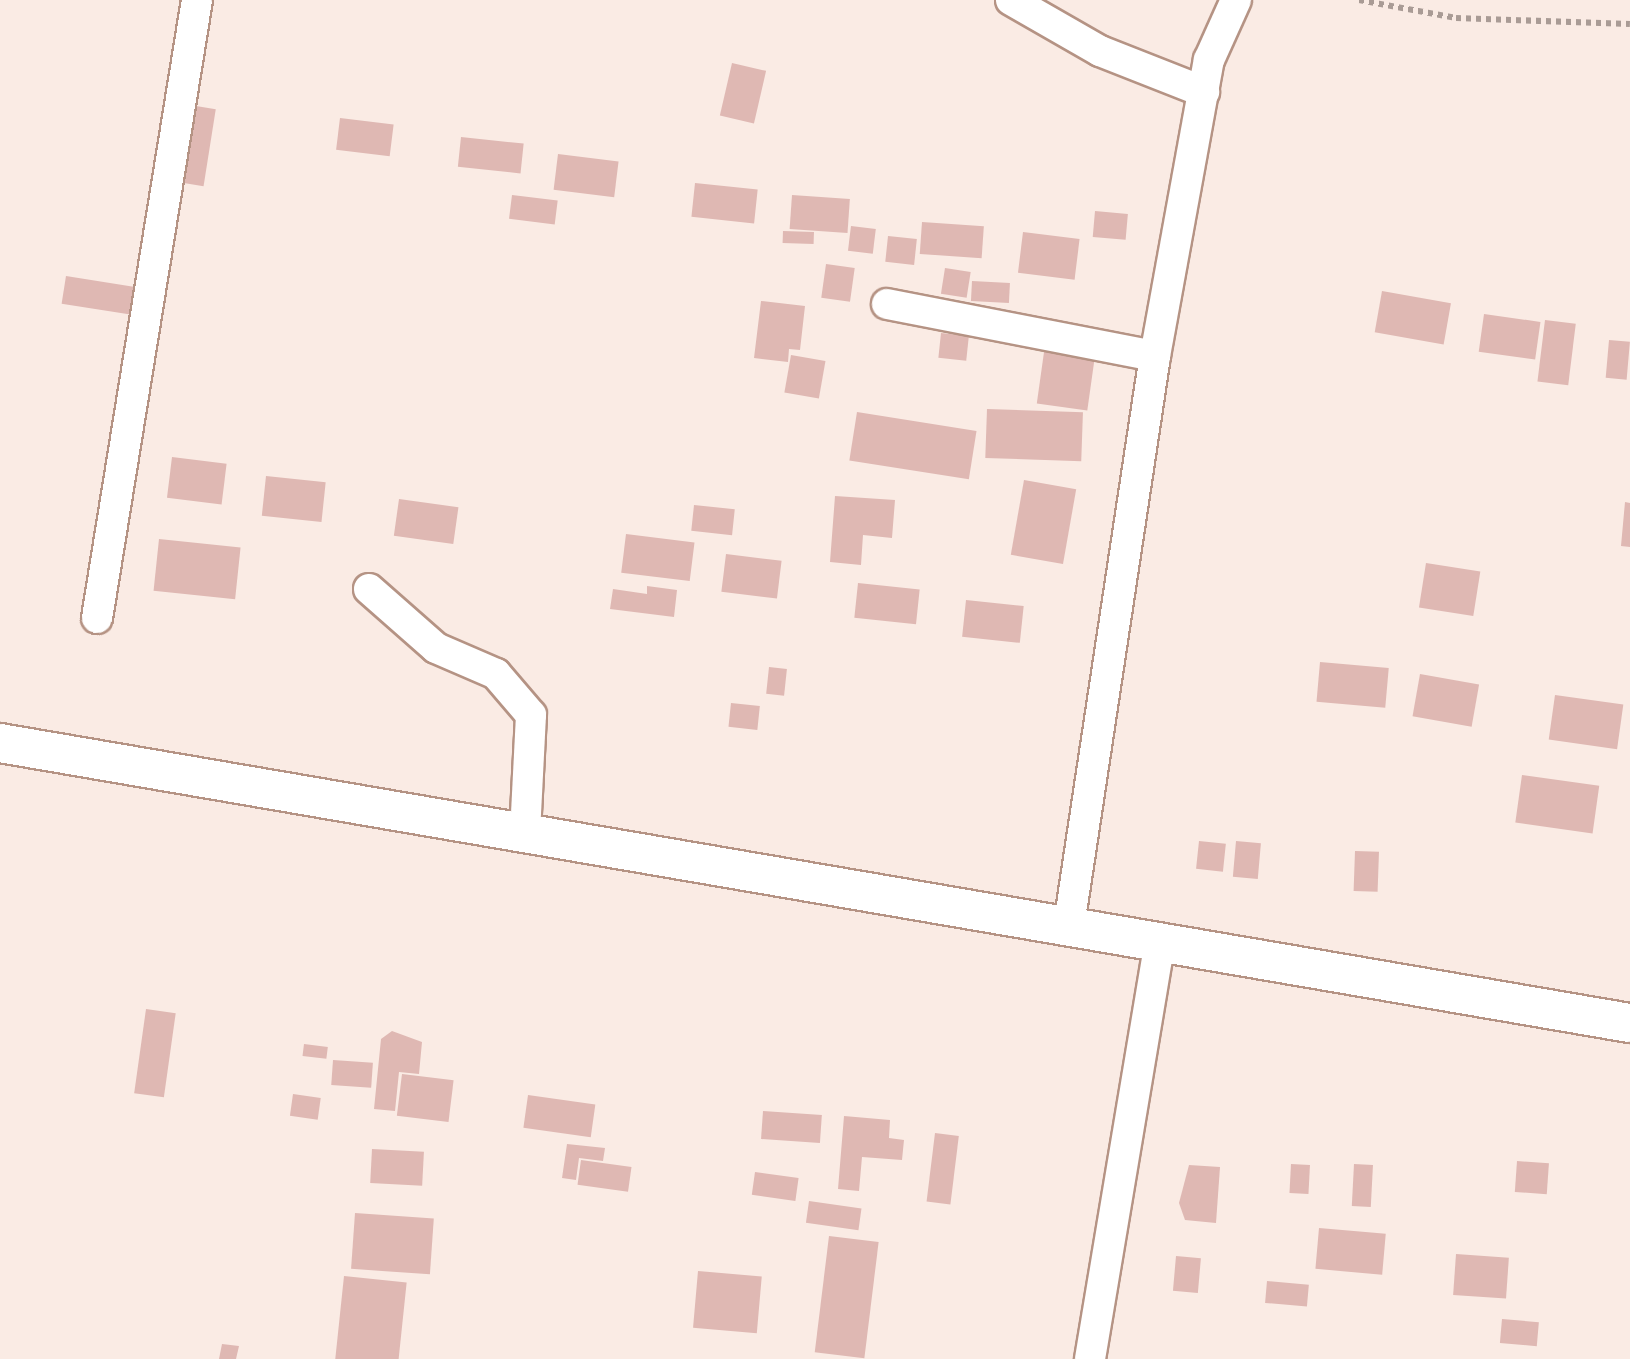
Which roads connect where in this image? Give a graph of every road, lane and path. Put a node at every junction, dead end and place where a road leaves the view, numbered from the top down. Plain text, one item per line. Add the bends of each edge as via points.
1 (198, 0) edge
2 (1011, 0) edge
3 (1236, 0) edge
4 (1359, 0) edge
5 (1630, 24) edge
6 (1204, 92) junction
7 (887, 304) dead end
8 (1155, 356) junction
9 (369, 589) dead end
10 (98, 618) dead end
11 (0, 742) edge
12 (525, 832) junction
13 (1069, 925) junction
14 (1160, 940) junction
15 (1630, 1023) edge
16 (1090, 1359) edge

1 - 10 street
2 - 6 street via 1100,51
3 - 6 street
4 - 5 path via 1456,18
6 - 8 street
7 - 8 street
8 - 13 street
9 - 12 street via 436,648 496,674 525,704 534,740
11 - 12 street
12 - 13 street
13 - 14 street
14 - 15 street
14 - 16 street

